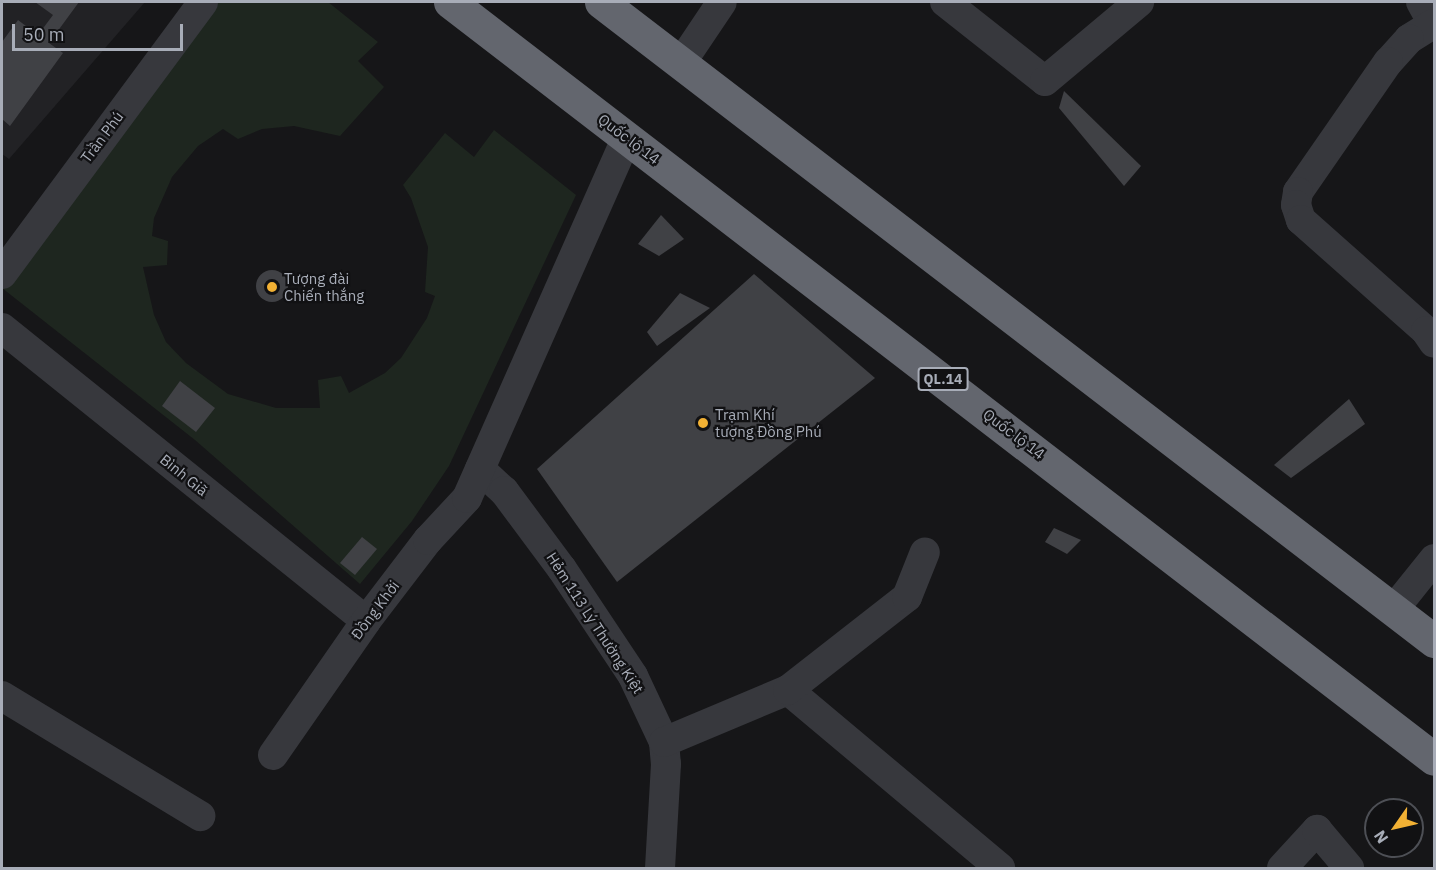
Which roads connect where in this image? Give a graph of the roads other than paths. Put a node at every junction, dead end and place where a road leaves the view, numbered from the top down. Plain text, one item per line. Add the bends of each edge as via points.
1 (204, 2) edge
2 (601, 2) edge
3 (722, 2) edge
4 (945, 2) edge
5 (1139, 2) edge
6 (468, 7) edge
7 (1429, 16) edge
8 (681, 63) junction
9 (627, 137) junction
10 (2, 274) edge
11 (2, 328) edge
12 (1434, 343) edge
13 (480, 469) junction
14 (925, 552) dead end
15 (1434, 559) edge
16 (1394, 609) junction
17 (366, 621) junction
18 (1434, 641) edge
19 (788, 690) junction
20 (2, 696) edge
21 (664, 742) junction
22 (273, 755) dead end
23 (1434, 759) edge
24 (200, 816) dead end
25 (660, 868) edge
26 (1000, 868) edge
27 (1282, 868) edge
28 (1349, 868) edge

1 - 10 street, Trần Phú
2 - 8 highway
3 - 8 street
4 - 5 street via 1045,81
6 - 9 highway, Quốc lộ 14 / QL.14
7 - 12 street via 1388,62 1298,192 1296,205 1301,220 1426,331
8 - 16 highway
9 - 13 street, Đồng Khởi
9 - 23 highway, Quốc lộ 14 / QL.14
11 - 17 street, Bình Giã
13 - 17 street, Đồng Khởi via 467,498 428,540
13 - 21 street, Hẻm 113 Lý Thường Kiệt via 504,491 562,569 633,676
14 - 19 street via 907,597
15 - 16 street
16 - 18 highway
17 - 22 street, Đồng Khởi
19 - 21 street
19 - 26 street
20 - 24 street
21 - 25 street, Hẻm 113 Lý Thường Kiệt
27 - 28 street via 1317,830

